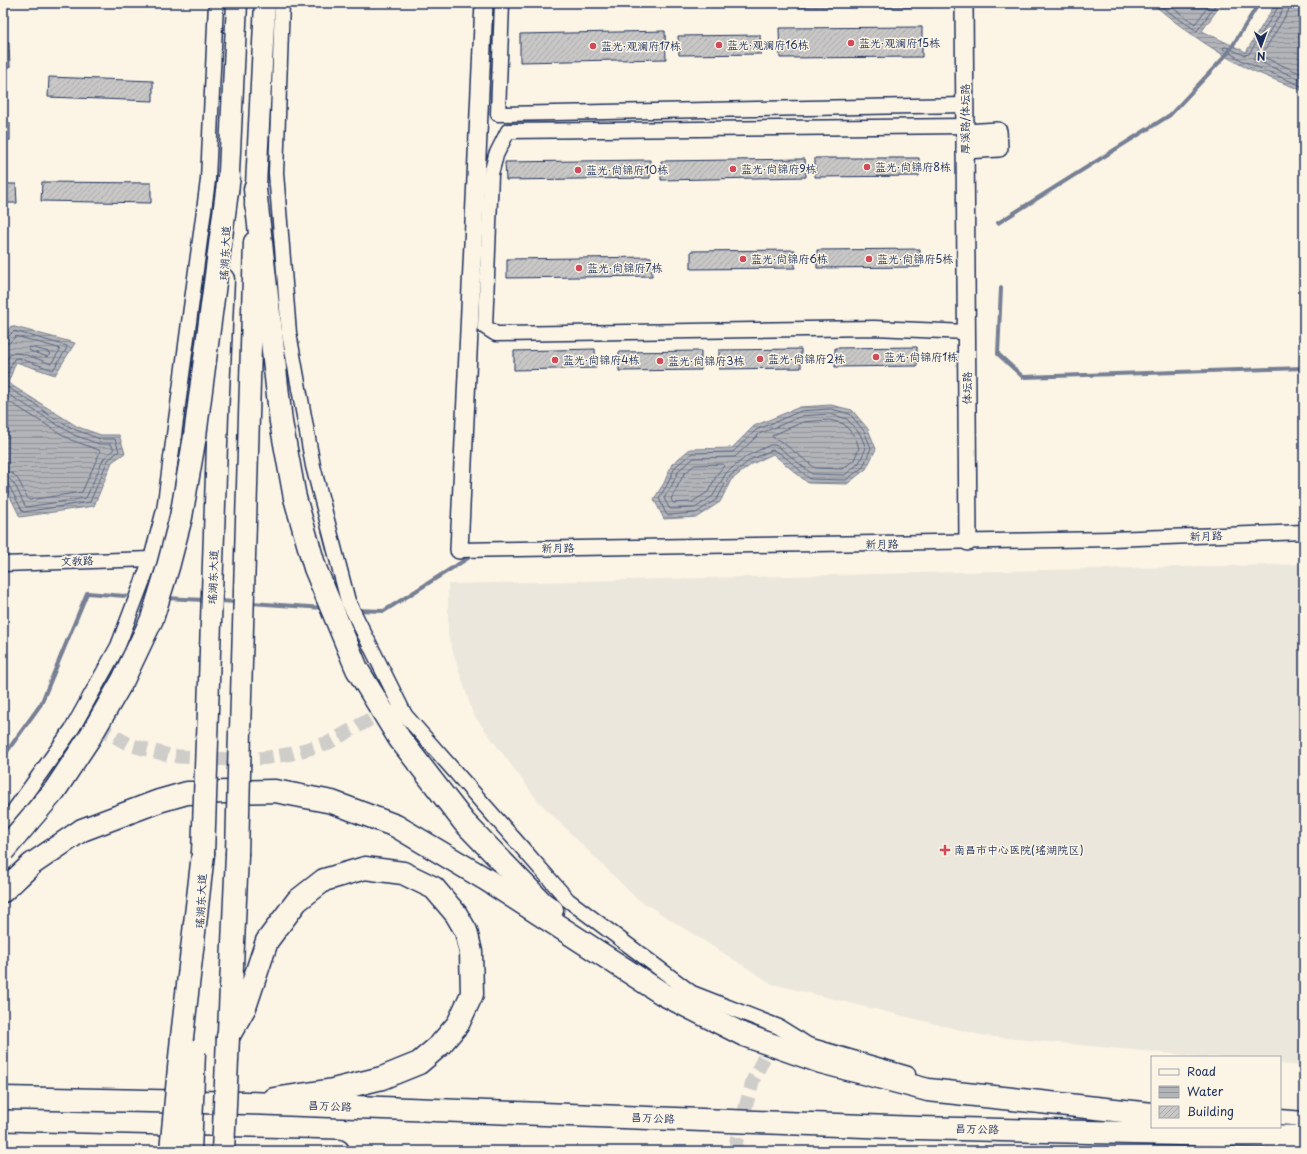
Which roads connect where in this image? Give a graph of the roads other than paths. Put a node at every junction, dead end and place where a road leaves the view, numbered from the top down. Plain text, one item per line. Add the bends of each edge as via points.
1 (216, 3) edge
2 (236, 3) edge
3 (265, 3) edge
4 (282, 3) edge
5 (484, 3) edge
6 (502, 3) edge
7 (964, 3) edge
8 (965, 105) junction
9 (965, 129) junction
10 (965, 150) junction
11 (229, 176) junction
12 (255, 189) junction
13 (966, 234) joint
14 (967, 332) junction
15 (1304, 532) edge
16 (968, 542) junction
17 (459, 550) joint
18 (151, 559) junction
19 (3, 564) edge
20 (383, 712) junction
21 (405, 715) junction
22 (240, 732) joint
23 (207, 740) joint
24 (3, 823) edge
25 (3, 851) edge
26 (3, 891) edge
27 (663, 994) junction
28 (188, 1037) junction
29 (228, 1037) junction
30 (3, 1098) edge
31 (246, 1103) junction
32 (1151, 1104) edge
33 (1151, 1114) edge
34 (1281, 1117) edge
35 (1304, 1119) edge
36 (1281, 1127) edge
37 (1304, 1129) edge
38 (1304, 1137) edge
39 (3, 1143) edge
40 (165, 1149) edge
41 (257, 1150) edge
42 (137, 1151) edge
43 (190, 1151) edge
44 (223, 1151) edge
45 (338, 1151) edge

1 - 18 street via 208,180 164,510
2 - 11 main road, 瑶湖东大道
3 - 12 main road
4 - 21 street via 276,173 289,333 313,466 348,601
5 - 17 street
6 - 8 street via 498,114
7 - 8 street, 厚溪路/体坛路
8 - 9 street, 厚溪路/体坛路
9 - 10 street, 厚溪路/体坛路
9 - 10 street via 998,131 999,148
9 - 14 street via 508,131 496,155 491,174 485,327 496,334 874,328
10 - 13 street, 厚溪路/体坛路
11 - 23 main road, 瑶湖东大道
11 - 25 main road, bridge via 184,502 152,619 123,680 90,737 55,790
12 - 20 main road via 282,422 295,498 318,575 357,669
12 - 22 main road
13 - 14 street, 体坛路
14 - 16 street, 体坛路
15 - 16 street, 新月路 via 1111,540
16 - 17 street, 新月路
18 - 19 street, 文教路
18 - 24 street via 118,646 76,723
20 - 21 street
20 - 27 main road via 399,738 464,822 542,903
21 - 32 street via 568,900 692,993 779,1027 808,1045 931,1080
22 - 29 main road, bridge
23 - 28 main road, 瑶湖东大道, bridge via 203,854
26 - 27 main road via 32,864 82,830 159,801 187,793 276,791 332,802 396,826 487,880
27 - 33 main road via 744,1035 821,1062 928,1090
28 - 40 main road, bridge
28 - 43 main road, bridge
29 - 31 main road via 245,1007 267,941 297,901 324,880 365,868 403,873 434,888 456,914 466,931 471,952 472,994 458,1024 440,1045 419,1063 382,1078 333,1090
29 - 44 main road, bridge
30 - 31 main road, 昌万公路
31 - 38 main road, 昌万公路 via 902,1127
34 - 35 street
36 - 37 main road
39 - 40 main road
40 - 41 main road
40 - 42 main road
41 - 45 main road

